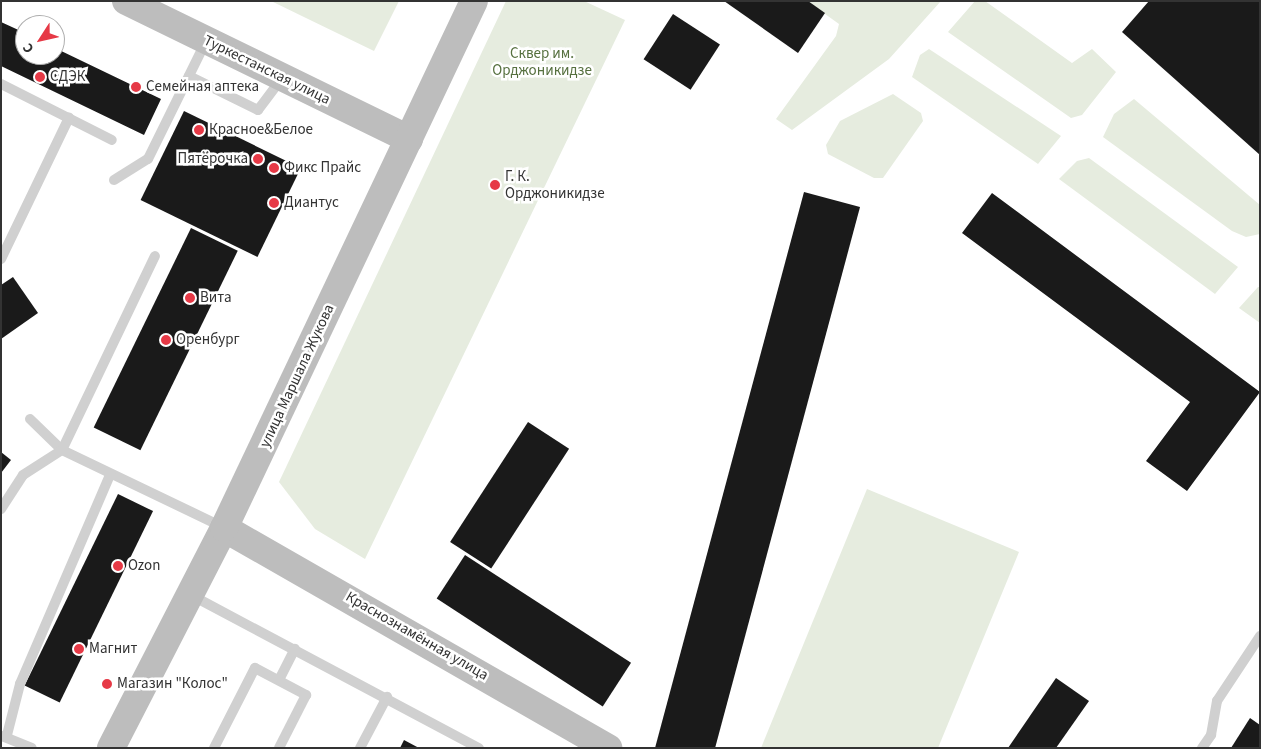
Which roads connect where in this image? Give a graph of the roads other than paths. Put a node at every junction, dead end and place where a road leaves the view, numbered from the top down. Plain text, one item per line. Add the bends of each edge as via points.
1 (126, 1) edge
2 (474, 1) edge
3 (206, 41) junction
4 (189, 76) junction
5 (282, 77) junction
6 (1, 84) edge
7 (69, 118) junction
8 (409, 139) junction
9 (112, 140) dead end
10 (114, 180) dead end
11 (155, 256) dead end
12 (1, 258) edge
13 (30, 419) dead end
14 (62, 450) junction
15 (110, 476) junction
16 (1, 509) edge
17 (224, 528) junction
18 (191, 595) junction
19 (1260, 636) edge
20 (295, 648) junction
21 (279, 680) junction
22 (387, 697) junction
23 (4, 736) edge
24 (32, 748) edge
25 (111, 748) edge
26 (214, 748) edge
27 (278, 748) edge
28 (360, 748) edge
29 (479, 748) edge
30 (608, 748) edge
31 (1202, 748) edge

1 - 3 main road, Туркестанская улица
2 - 8 main road, улица Маршала Жукова
3 - 4 lane
3 - 5 main road, Туркестанская улица
4 - 5 lane via 258,110
4 - 10 lane via 148,159
5 - 8 main road, Туркестанская улица
6 - 7 lane
7 - 9 lane
7 - 12 lane
8 - 17 main road, улица Маршала Жукова
11 - 14 lane
13 - 14 lane
14 - 15 lane
14 - 16 lane via 23,475
15 - 17 lane
15 - 23 lane via 20,684
17 - 18 main road, улица Маршала Жукова
17 - 30 main road, Краснознамённая улица
18 - 20 lane
18 - 25 main road, улица Маршала Жукова
19 - 31 lane via 1217,701 1211,735
20 - 21 lane
20 - 22 lane
21 - 26 lane via 255,668
21 - 27 lane via 306,695
22 - 28 lane
22 - 29 lane
23 - 24 lane

